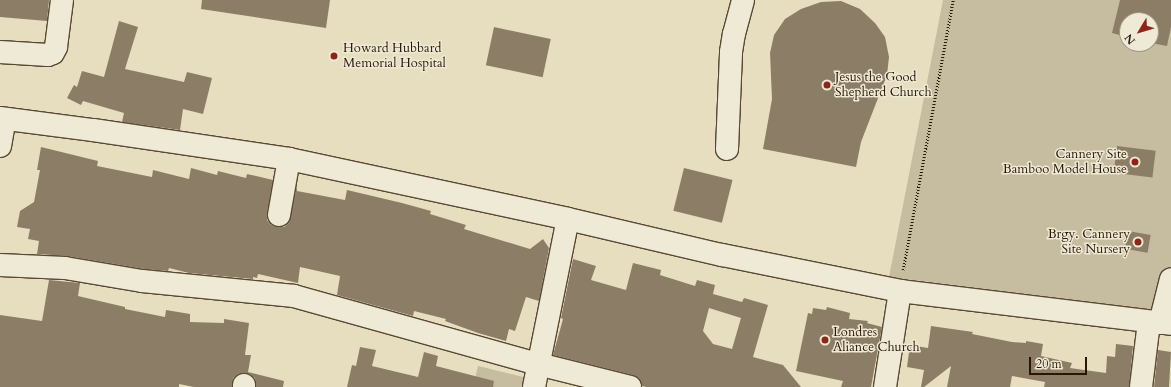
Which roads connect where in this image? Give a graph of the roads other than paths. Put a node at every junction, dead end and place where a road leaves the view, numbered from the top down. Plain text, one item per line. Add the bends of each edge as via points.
1 (62, 0) edge
2 (743, 0) edge
3 (0, 52) edge
4 (2, 118) edge
5 (0, 146) edge
6 (727, 150) dead end
7 (289, 159) junction
8 (279, 215) dead end
9 (568, 219) junction
10 (0, 265) edge
11 (1171, 278) edge
12 (900, 291) junction
13 (1160, 323) edge
14 (538, 364) junction
15 (534, 387) edge
16 (630, 387) edge
17 (884, 387) edge
18 (1141, 387) edge

1 - 3 street via 53,53 48,55
2 - 6 street via 731,52
4 - 5 street
4 - 7 street
7 - 8 street
7 - 9 street
9 - 12 street via 722,255
9 - 14 street
10 - 14 street via 65,268 142,281 294,296
11 - 13 street
12 - 13 street
12 - 17 street
13 - 18 street
14 - 15 street
14 - 16 street

